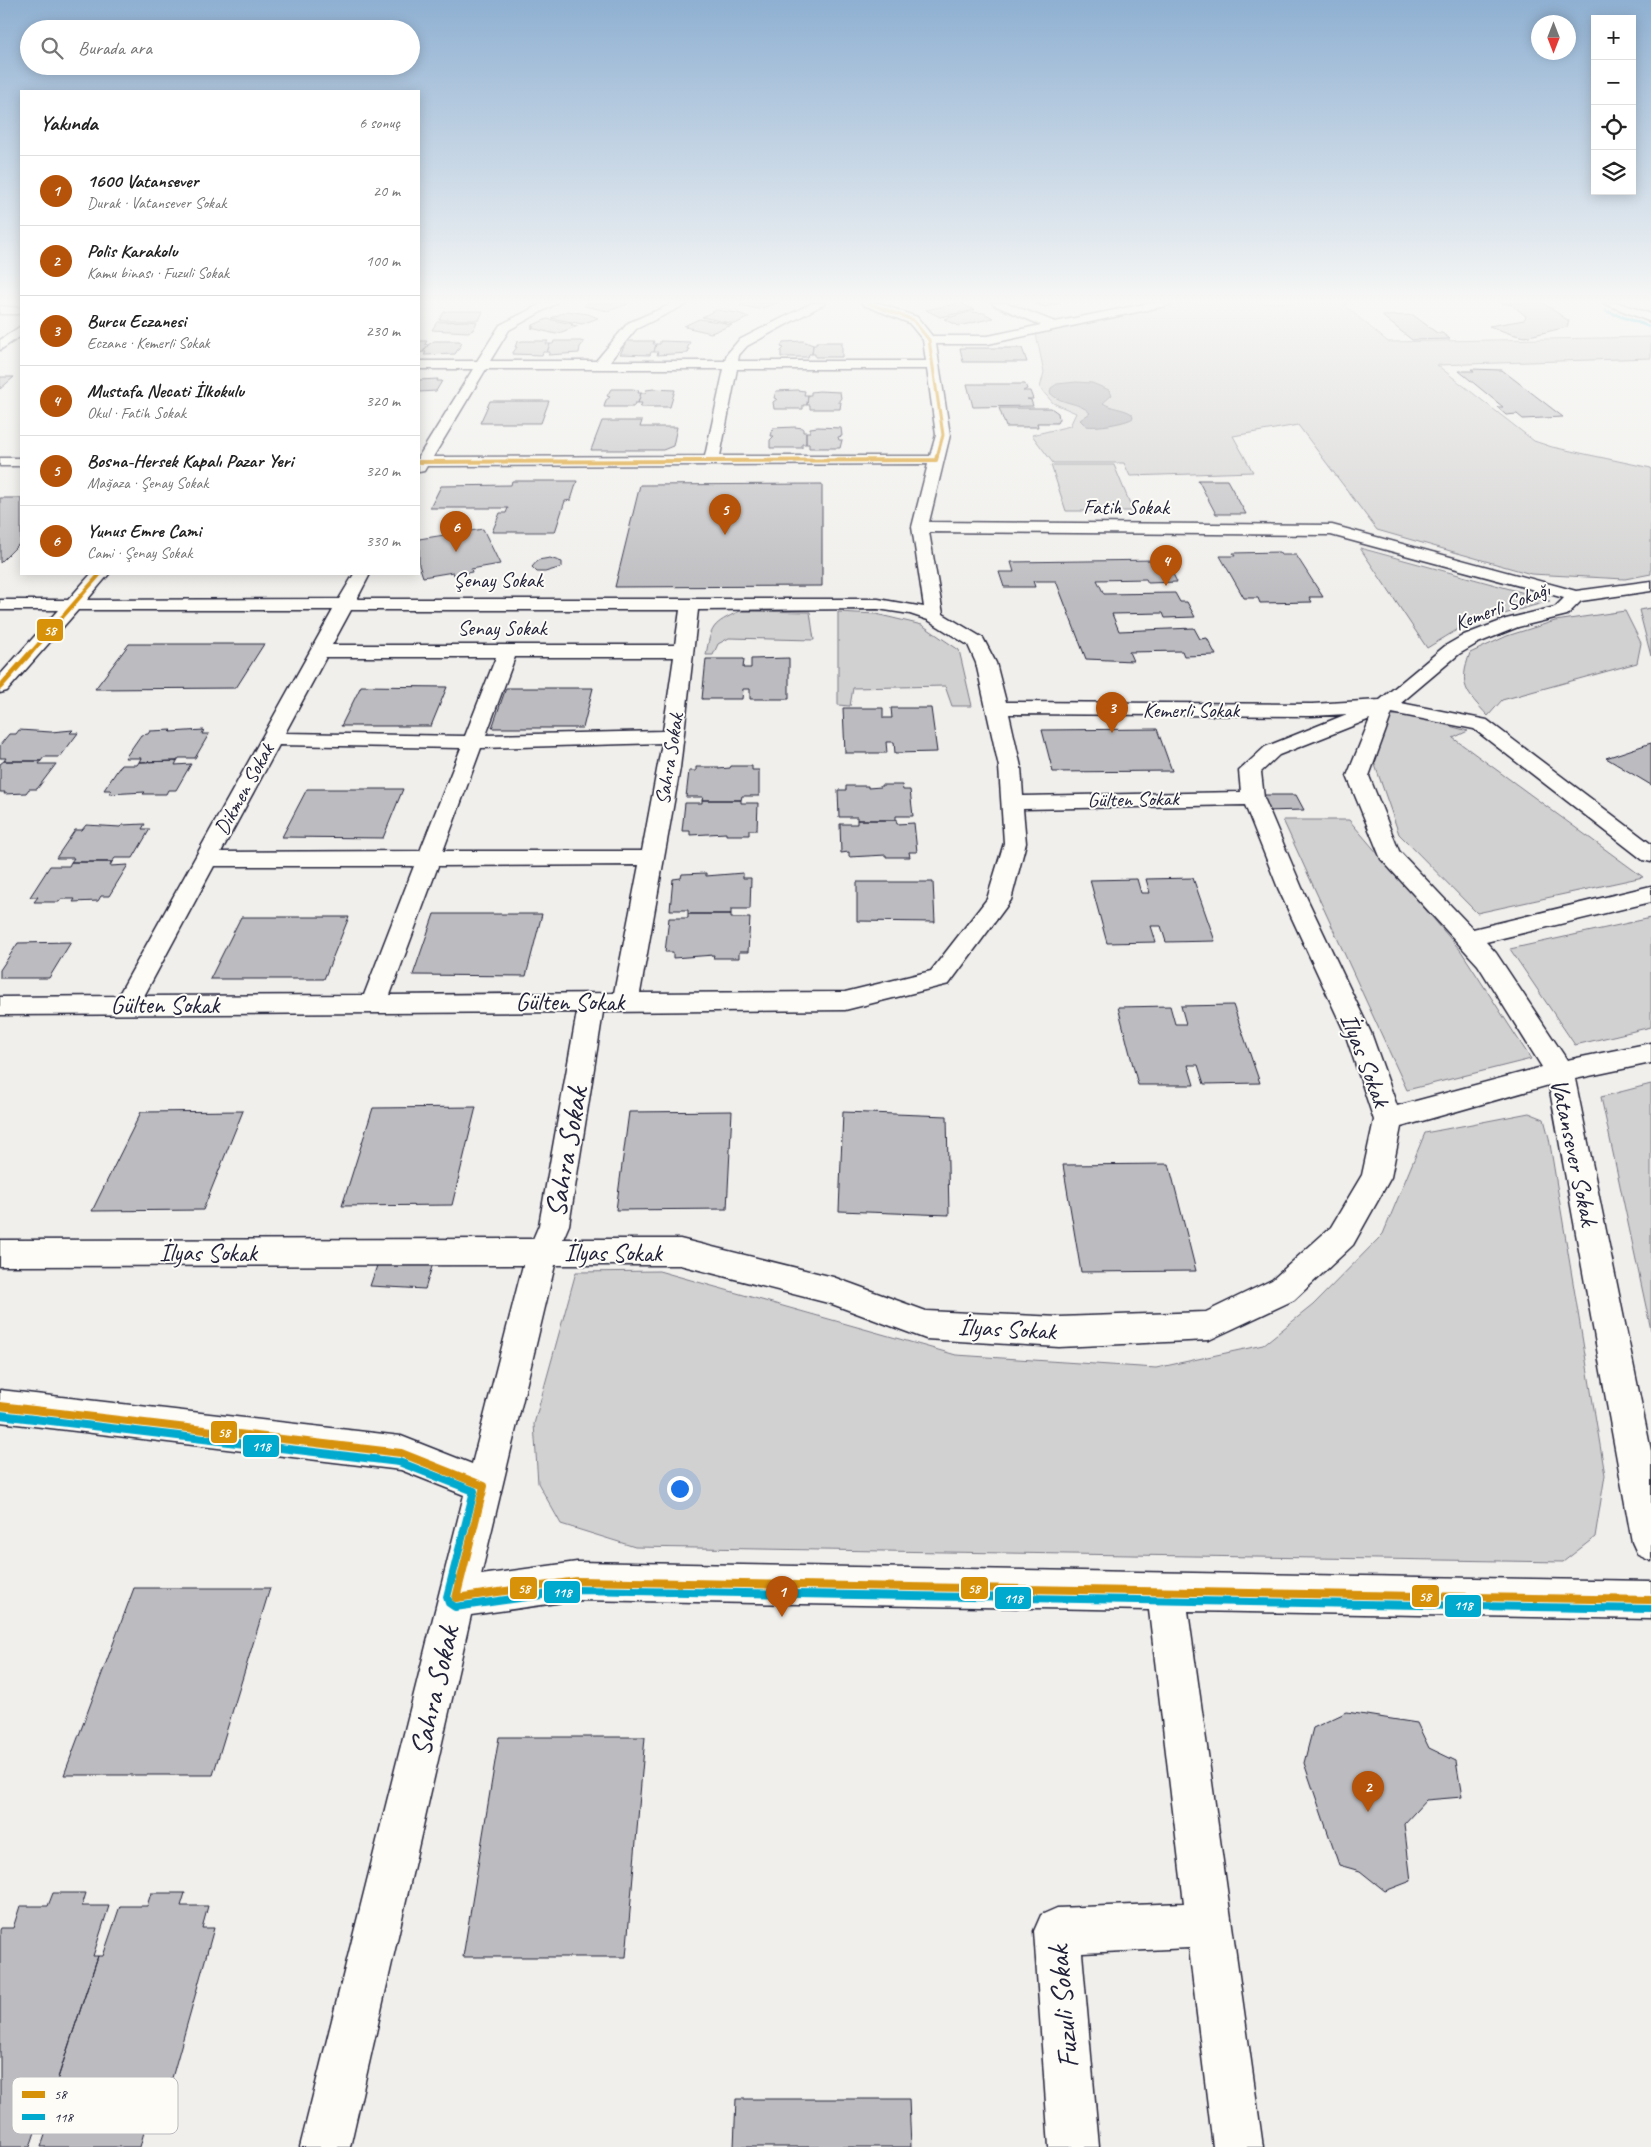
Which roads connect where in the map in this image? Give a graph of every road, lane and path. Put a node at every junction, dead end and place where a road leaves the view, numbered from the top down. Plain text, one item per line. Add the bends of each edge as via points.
1 (457, 403) edge
2 (723, 403) edge
3 (939, 403) edge
4 (712, 460) junction
5 (936, 460) junction
6 (0, 462) edge
7 (20, 462) edge
8 (420, 464) edge
9 (920, 527) junction
10 (99, 575) edge
11 (361, 575) edge
12 (1651, 586) edge
13 (1576, 596) junction
14 (346, 603) junction
15 (690, 603) junction
16 (0, 604) edge
17 (72, 604) junction
18 (934, 616) junction
19 (319, 651) junction
20 (508, 651) junction
21 (685, 651) junction
22 (0, 687) edge
23 (1385, 706) junction
24 (998, 708) junction
25 (674, 738) junction
26 (272, 739) junction
27 (473, 742) junction
28 (1253, 798) junction
29 (1012, 803) junction
30 (1651, 855) edge
31 (429, 857) junction
32 (652, 858) junction
33 (206, 859) junction
34 (1651, 894) edge
35 (1469, 938) junction
36 (592, 1001) junction
37 (625, 1002) junction
38 (373, 1004) junction
39 (126, 1005) junction
40 (0, 1006) edge
41 (1651, 1054) edge
42 (1560, 1072) junction
43 (1388, 1120) junction
44 (0, 1253) edge
45 (542, 1253) junction
46 (0, 1406) edge
47 (484, 1486) junction
48 (1651, 1542) edge
49 (1166, 1591) junction
50 (456, 1598) junction
51 (1651, 1600) edge
52 (1211, 1925) junction
53 (325, 2147) edge
54 (1074, 2147) edge
55 (1238, 2147) edge

1 - 8 street
2 - 4 street
3 - 5 street via 943,435
4 - 5 street
4 - 8 street
5 - 9 street
6 - 7 street
9 - 13 street, Fatih Sokak via 1332,530
9 - 18 street
10 - 17 street
11 - 14 street, Dikmen Sokak
12 - 13 street, Kemerli Sokağı
13 - 23 street, Kemerli Sokağı via 1560,611 1491,630 1452,650
14 - 15 street, Şenay Sokak
14 - 17 street, Şenay Sokak
14 - 19 street, Dikmen Sokak
15 - 18 street, Şenay Sokak via 878,604
15 - 21 street, Sahra Sokak
16 - 17 street, Şenay Sokak
17 - 22 street
18 - 24 street, Gülten Sokak via 976,642 986,663
19 - 20 street, Senay Sokak
19 - 26 street, Dikmen Sokak
20 - 21 street, Senay Sokak
20 - 27 street
21 - 25 street, Sahra Sokak
23 - 24 street, Kemerli Sokak via 1272,710
23 - 28 street, İlyas Sokak via 1272,751 1250,771
23 - 30 street, Kemerli Sokak via 1480,724
23 - 35 street, Vatansever Sokak via 1358,776 1389,854
24 - 29 street, Gülten Sokak via 1010,767
25 - 27 street
25 - 32 street, Sahra Sokak
26 - 27 street
26 - 33 street, Dikmen Sokak
27 - 31 street
28 - 29 street, Gülten Sokak
28 - 43 street, İlyas Sokak via 1290,888 1358,1033
29 - 37 street, Gülten Sokak via 1015,843 1000,900 940,978 845,1001
31 - 32 street
31 - 33 street
31 - 38 street
32 - 37 street, Sahra Sokak
33 - 39 street, Dikmen Sokak
34 - 35 street
35 - 42 street, Vatansever Sokak via 1487,959
36 - 37 street, Gülten Sokak
36 - 38 street, Gülten Sokak
36 - 45 street, Sahra Sokak via 554,1225
38 - 39 street, Gülten Sokak
39 - 40 street, Gülten Sokak
41 - 42 street
42 - 43 street
42 - 48 street, Vatansever Sokak
43 - 45 street, İlyas Sokak via 1376,1177 1342,1236 1283,1290 1209,1326 1059,1332 926,1325 833,1291 680,1252
44 - 45 street, İlyas Sokak
45 - 47 street, Sahra Sokak
46 - 47 street via 400,1453
47 - 50 street, Sahra Sokak
49 - 50 street via 576,1581
49 - 51 street
49 - 52 street
50 - 53 street, Sahra Sokak
52 - 54 street, Fuzuli Sokak via 1057,1931
52 - 55 street

